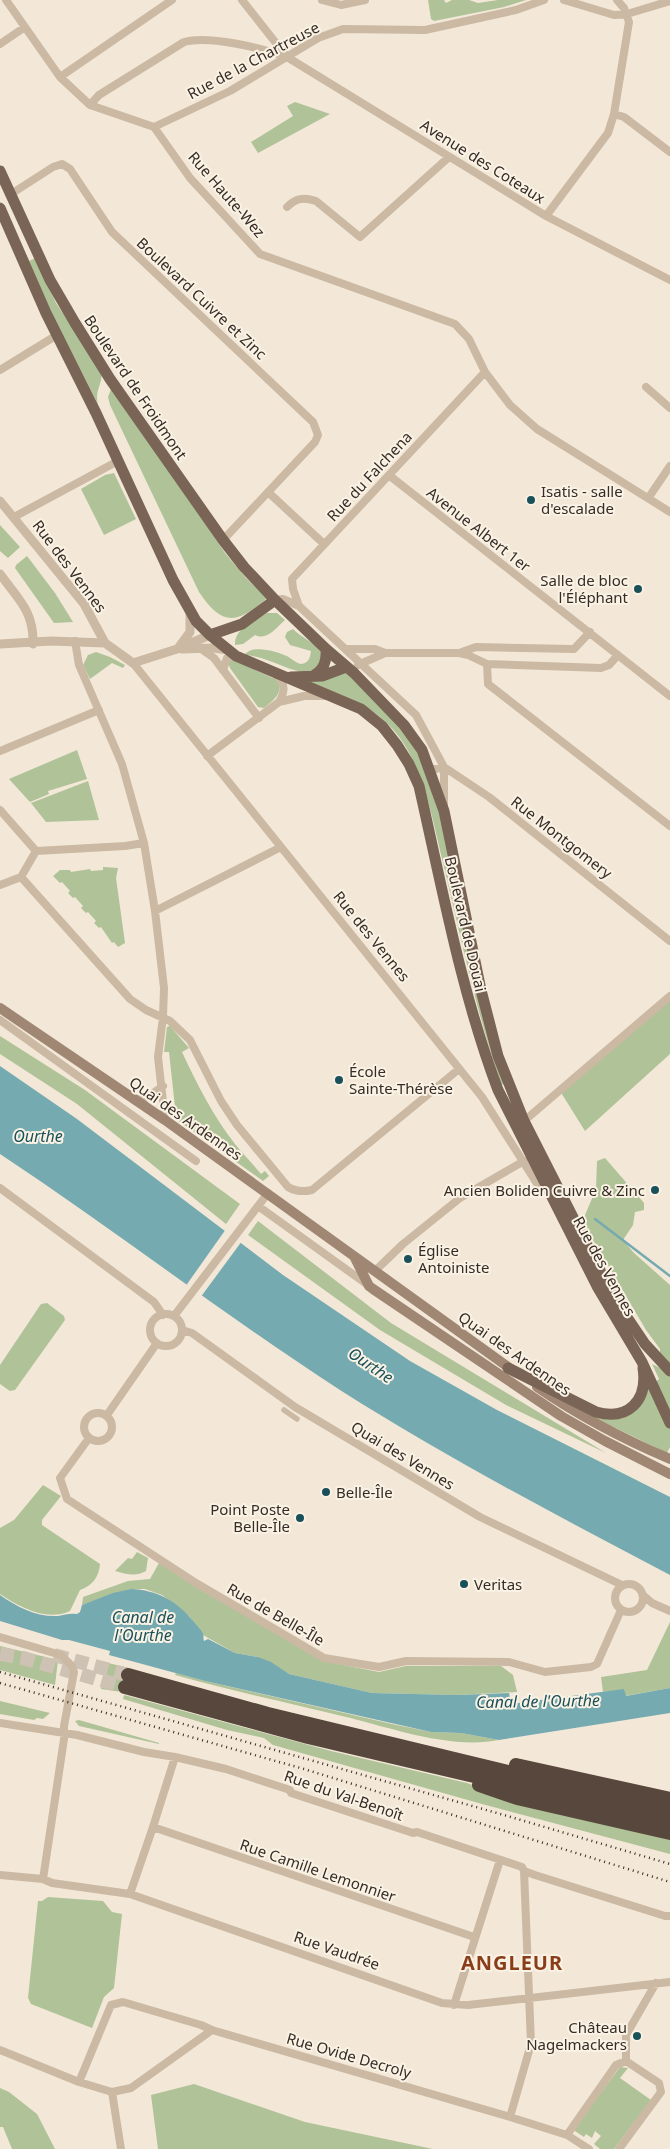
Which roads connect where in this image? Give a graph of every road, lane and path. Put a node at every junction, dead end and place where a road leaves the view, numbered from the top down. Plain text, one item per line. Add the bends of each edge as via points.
1 (6, 0) edge
2 (172, 0) edge
3 (242, 0) edge
4 (322, 0) edge
5 (366, 0) edge
6 (544, 0) edge
7 (564, 0) edge
8 (617, 0) edge
9 (670, 2) edge
10 (627, 14) junction
11 (25, 26) junction
12 (0, 44) edge
13 (287, 57) junction
14 (60, 77) junction
15 (90, 105) junction
16 (614, 114) junction
17 (154, 126) junction
18 (670, 152) edge
19 (449, 157) junction
20 (0, 172) edge
21 (303, 190) dead end
22 (11, 194) junction
23 (296, 199) junction
24 (287, 207) dead end
25 (0, 208) edge
26 (546, 216) junction
27 (670, 280) edge
28 (57, 335) junction
29 (0, 370) edge
30 (485, 372) junction
31 (646, 387) dead end
32 (670, 408) edge
33 (118, 461) junction
34 (670, 466) edge
35 (390, 476) junction
36 (268, 492) junction
37 (649, 497) junction
38 (0, 501) edge
39 (670, 512) edge
40 (14, 517) junction
41 (222, 540) junction
42 (324, 544) junction
43 (0, 574) edge
44 (275, 600) junction
45 (299, 606) junction
46 (190, 612) junction
47 (237, 626) junction
48 (590, 632) junction
49 (210, 635) junction
50 (75, 641) junction
51 (105, 643) junction
52 (0, 644) edge
53 (33, 644) junction
54 (200, 648) junction
55 (177, 649) junction
56 (326, 649) junction
57 (346, 649) junction
58 (233, 653) junction
59 (385, 653) junction
60 (459, 653) junction
61 (618, 655) junction
62 (133, 664) junction
63 (362, 664) junction
64 (487, 664) junction
65 (346, 667) junction
66 (223, 670) junction
67 (272, 672) junction
68 (284, 677) junction
69 (312, 677) junction
70 (670, 696) edge
71 (333, 697) junction
72 (279, 702) junction
73 (99, 710) junction
74 (259, 718) junction
75 (0, 751) edge
76 (207, 756) junction
77 (444, 768) junction
78 (431, 770) junction
79 (0, 810) edge
80 (444, 811) junction
81 (670, 826) edge
82 (144, 843) junction
83 (281, 848) junction
84 (36, 851) junction
85 (21, 877) junction
86 (0, 885) edge
87 (155, 911) junction
88 (670, 941) edge
89 (670, 996) edge
90 (0, 1008) edge
91 (163, 1017) junction
92 (0, 1020) edge
93 (459, 1069) junction
94 (163, 1086) junction
95 (136, 1100) junction
96 (165, 1120) junction
97 (524, 1121) junction
98 (196, 1161) dead end
99 (524, 1161) junction
100 (544, 1184) junction
101 (0, 1188) edge
102 (268, 1193) junction
103 (258, 1206) junction
104 (353, 1254) junction
105 (375, 1271) junction
106 (369, 1286) junction
107 (163, 1315) junction
108 (174, 1316) junction
109 (182, 1330) junction
110 (157, 1343) junction
111 (642, 1362) junction
112 (508, 1368) junction
113 (670, 1371) edge
114 (284, 1410) dead end
115 (107, 1416) junction
116 (297, 1419) dead end
117 (670, 1423) edge
118 (89, 1438) junction
119 (670, 1459) edge
120 (670, 1474) edge
121 (622, 1585) junction
122 (644, 1596) junction
123 (621, 1610) junction
124 (670, 1611) edge
125 (0, 1637) edge
126 (0, 1723) edge
127 (64, 1733) junction
128 (174, 1757) junction
129 (454, 1758) junction
130 (460, 1773) junction
131 (670, 1799) edge
132 (670, 1811) edge
133 (670, 1822) edge
134 (153, 1827) junction
135 (670, 1833) edge
136 (500, 1860) junction
137 (524, 1871) junction
138 (0, 1875) edge
139 (43, 1879) junction
140 (130, 1894) junction
141 (670, 1916) edge
142 (474, 1937) junction
143 (670, 1982) edge
144 (656, 1983) junction
145 (530, 1997) junction
146 (454, 2005) junction
147 (212, 2030) junction
148 (0, 2050) edge
149 (626, 2061) junction
150 (78, 2082) junction
151 (112, 2092) junction
152 (510, 2117) junction
153 (566, 2135) junction
154 (121, 2149) edge
155 (589, 2149) edge
156 (619, 2149) edge

1 - 11 street
2 - 14 street
3 - 13 street
4 - 5 street via 341,5
6 - 13 street, Rue de la Chartreuse via 516,10 425,30 343,29 318,38
7 - 10 street via 614,15
8 - 10 street
9 - 10 street
10 - 16 street via 629,22
11 - 12 street
11 - 14 street
13 - 15 street via 195,39 184,42 99,95
13 - 17 street, Rue de la Chartreuse via 230,90
13 - 19 street, Avenue des Coteaux
14 - 15 street
15 - 17 street
16 - 18 street via 624,117
16 - 26 street via 602,142
17 - 30 street, Rue Haute-Wez via 190,178 260,254 455,324 469,339
19 - 23 street via 360,237 316,201
19 - 26 street, Avenue des Coteaux
20 - 22 main road, Boulevard de Froidmont
21 - 23 street
22 - 36 street, Boulevard Cuivre et Zinc via 53,167 62,164 70,169 112,232 313,422 318,435 315,442
22 - 41 main road, Boulevard de Froidmont via 50,280 75,323
23 - 24 street
25 - 28 main road
26 - 27 street, Avenue des Coteaux
28 - 29 street
28 - 33 main road
30 - 35 street, Rue du Falchena
30 - 37 street, Rue Haute-Wez via 510,406 537,428
31 - 32 street
33 - 40 street
33 - 46 main road
34 - 37 street
35 - 42 street, Rue du Falchena
35 - 48 street, Avenue Albert 1er
36 - 41 street, Boulevard Cuivre et Zinc
36 - 42 street
37 - 39 street, Rue Haute-Wez
38 - 40 street, Rue des Vennes
40 - 51 street, Rue des Vennes via 84,604
41 - 44 main road, Boulevard de Froidmont
42 - 45 street, Rue du Falchena via 292,579
43 - 53 street via 30,615 34,628
44 - 45 street via 283,599
44 - 47 main road
44 - 56 main road, Boulevard de Douai
45 - 57 street, Boulevard de Douai
46 - 49 main road
46 - 55 street via 190,632
47 - 49 main road
47 - 58 main road via 231,640
48 - 60 street via 571,650 476,647
48 - 61 street, Avenue Albert 1er
49 - 55 street
49 - 58 main road, Boulevard de Douai
50 - 51 street
50 - 53 street
50 - 73 street via 79,665
51 - 62 street, Rue des Vennes
52 - 53 street
54 - 55 street
54 - 58 street
54 - 66 street via 211,655
55 - 62 street
56 - 65 main road, Boulevard de Douai
56 - 69 main road via 322,669
57 - 59 street via 375,649
57 - 63 street, Boulevard de Douai
58 - 66 street via 226,658
58 - 67 main road, Boulevard de Douai
59 - 60 street
59 - 63 street
60 - 64 street
61 - 64 street via 601,668
61 - 70 street, Avenue Albert 1er
62 - 76 street, Rue des Vennes
63 - 65 street
63 - 77 street, Boulevard de Douai via 416,715
64 - 81 street via 488,684
65 - 69 main road
65 - 78 main road, Boulevard de Douai via 404,725 422,750
66 - 74 street
67 - 68 main road, Boulevard de Douai
67 - 72 street via 284,686
68 - 69 main road
68 - 71 main road, Boulevard de Douai
71 - 72 street, Boulevard de Douai via 304,696
71 - 100 main road, Boulevard de Douai via 361,709 382,726 409,764 419,786 466,993 486,1059
72 - 74 street
73 - 75 street
73 - 82 street via 122,764
74 - 76 street
76 - 83 street, Rue des Vennes
77 - 78 street
77 - 80 street, Boulevard de Douai
77 - 88 street, Rue Montgomery via 489,797
78 - 80 main road, Boulevard de Douai
79 - 84 street
80 - 97 main road, Boulevard de Douai via 498,1056
82 - 84 street
82 - 87 street
83 - 87 street
83 - 93 street, Rue des Vennes
84 - 85 street
85 - 86 street
85 - 91 street via 130,999
87 - 91 street via 164,988
89 - 97 street
90 - 95 main road, Quai des Ardennes
91 - 93 street via 190,1040 221,1102 237,1125 288,1187 302,1192 312,1190
91 - 94 street via 158,1049
92 - 98 street, Quai des Ardennes
93 - 99 street, Rue des Vennes
94 - 95 street via 148,1097
94 - 96 street
95 - 96 main road, Quai des Ardennes
96 - 102 main road, Quai des Ardennes
97 - 113 main road, Rue des Vennes via 614,1298 642,1340
99 - 100 street, Rue des Vennes via 538,1185
99 - 105 street via 460,1198
100 - 111 main road, Rue des Vennes via 598,1288
101 - 107 street via 154,1302
102 - 103 street
102 - 104 main road, Quai des Ardennes
103 - 106 street, Quai des Ardennes
103 - 108 street
104 - 105 main road, Quai des Ardennes
104 - 106 main road, Quai des Ardennes
105 - 112 main road, Quai des Ardennes
106 - 120 main road, Quai des Ardennes via 561,1416
107 - 108 street
107 - 110 street via 153,1322 150,1329
108 - 109 street
109 - 110 street via 174,1344 165,1346
109 - 121 street, Quai des Vennes via 192,1333 295,1407 480,1517
110 - 115 street
111 - 112 main road via 644,1381 640,1397 625,1413 608,1415
111 - 117 main road, Rue des Vennes
112 - 119 main road, Quai des Ardennes via 588,1420
114 - 116 street
115 - 118 street via 112,1423 110,1434 97,1441
115 - 118 street via 94,1413 86,1419 84,1430
118 - 123 street, Rue de Belle-Île via 60,1478 67,1499 196,1583 324,1658 379,1667 406,1661 509,1662 545,1672 591,1667 597,1664
121 - 122 street via 636,1585
121 - 123 street via 615,1597
122 - 123 street via 639,1609
122 - 124 street
125 - 127 street via 61,1655 72,1666 74,1672
126 - 127 street, Rue du Val-Benoît
127 - 128 street, Rue du Val-Benoît
127 - 139 street
128 - 134 street
128 - 136 street, Rue du Val-Benoît via 226,1769
129 - 130 highway via 127,1681 308,1737
129 - 131 highway via 542,1769
129 - 132 highway
130 - 133 highway
130 - 135 highway via 468,1781 517,1798
134 - 140 street
134 - 142 street, Rue Camille Lemonnier
136 - 137 street, Rue du Val-Benoît
136 - 142 street
137 - 141 street, Rue du Val-Benoît
137 - 145 street
138 - 139 street, Rue Vaudrée
139 - 140 street, Rue Vaudrée
140 - 146 street, Rue Vaudrée
142 - 146 street
143 - 144 street, Rue Vaudrée
144 - 145 street, Rue Vaudrée
144 - 149 street via 626,2035
145 - 146 street, Rue Vaudrée
145 - 152 street via 531,2044
147 - 150 street, Rue Ovide Decroly via 118,2002 111,2005
147 - 151 street via 131,2088
147 - 152 street, Rue Ovide Decroly
148 - 150 street
149 - 153 street via 616,2065
149 - 156 street via 662,2088
150 - 151 street
151 - 154 street
152 - 153 street, Rue Ovide Decroly
153 - 155 street, Rue Ovide Decroly

